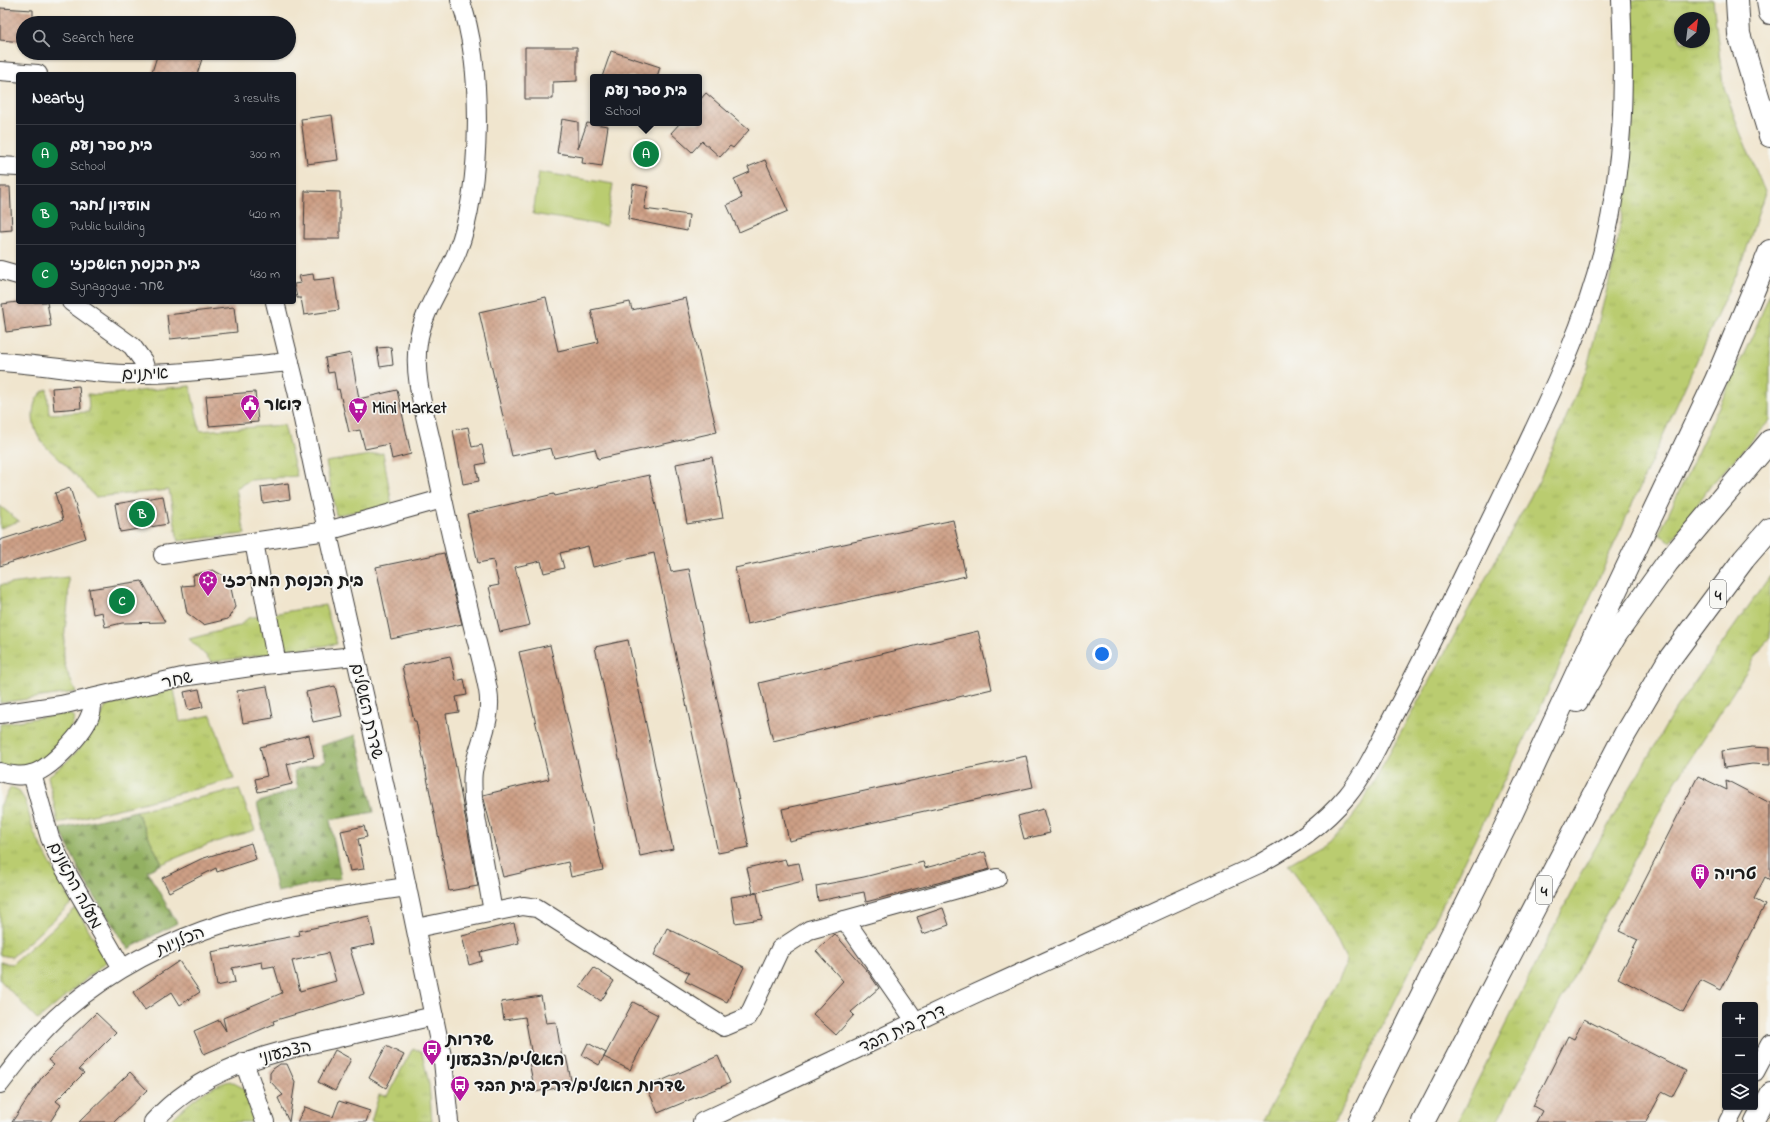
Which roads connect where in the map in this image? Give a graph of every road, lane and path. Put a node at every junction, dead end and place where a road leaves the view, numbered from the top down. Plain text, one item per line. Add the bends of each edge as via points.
1 (460, 0) edge
2 (1620, 0) edge
3 (1737, 0) edge
4 (1768, 0) edge
5 (1770, 13) edge
6 (0, 71) edge
7 (16, 72) edge
8 (1770, 136) edge
9 (0, 166) edge
10 (16, 167) edge
11 (1767, 258) edge
12 (0, 270) edge
13 (16, 274) edge
14 (74, 304) edge
15 (276, 304) edge
16 (0, 362) edge
17 (290, 362) junction
18 (147, 374) junction
19 (1770, 441) edge
20 (442, 499) junction
21 (1770, 529) edge
22 (327, 531) junction
23 (254, 542) junction
24 (163, 555) dead end
25 (355, 656) junction
26 (277, 664) junction
27 (91, 698) junction
28 (0, 714) edge
29 (0, 772) edge
30 (32, 774) junction
31 (1511, 815) junction
32 (997, 878) dead end
33 (407, 886) junction
34 (493, 912) junction
35 (845, 920) junction
36 (416, 928) junction
37 (122, 968) junction
38 (434, 1016) junction
39 (916, 1022) junction
40 (1770, 1044) edge
41 (244, 1062) junction
42 (1758, 1066) edge
43 (0, 1084) edge
44 (1770, 1092) edge
45 (1734, 1110) edge
46 (153, 1122) edge
47 (265, 1122) edge
48 (449, 1122) edge
49 (702, 1122) edge
50 (1358, 1122) edge
51 (1423, 1122) edge
52 (1728, 1122) edge
53 (1754, 1122) edge

1 - 20 street via 465,12 472,49 475,89 476,158 473,189 466,225 457,252 425,320 418,342 417,360 419,384
2 - 39 street, דרך בית הבד via 1624,86 1619,167 1604,246 1579,327 1539,419 1423,660 1349,793 1312,831 1260,864
3 - 8 main road via 1739,34
4 - 5 main road
6 - 7 street
9 - 10 street
11 - 31 main road via 1716,380
12 - 13 street
14 - 18 street via 132,346 143,361
15 - 17 street, שדרת האשלים
16 - 18 street, איתנים via 82,372
17 - 18 street, איתנים
17 - 22 street, שדרת האשלים
19 - 31 main road via 1667,563 1617,633
20 - 22 street
20 - 34 street via 489,693 487,727 472,782
21 - 51 main road, 4 via 1744,559 1668,661 1629,727
22 - 23 street
22 - 25 street, שדרת האשלים
23 - 24 street
23 - 26 street
25 - 26 street, שחר
25 - 33 street, שדרת האשלים
26 - 27 street, שחר via 182,677
27 - 28 street, שחר
27 - 30 street via 92,712 85,725 61,754
29 - 30 street
30 - 37 street, מעלה התאנים via 50,838 63,866
31 - 50 main road
32 - 35 street
33 - 36 street, שדרת האשלים
33 - 37 street, הכלניות via 293,905 212,926 156,949
34 - 35 street via 523,906 537,908 724,1027 748,1017 780,949 809,930
34 - 36 street
35 - 39 street
36 - 38 street, שדרת האשלים
37 - 43 street, הכלניות via 65,1010 41,1034
38 - 41 street, הצבעוני via 276,1052
38 - 48 street, שדרת האשלים via 446,1082
39 - 49 street, דרך בית הבד
40 - 42 street
41 - 46 street, הצבעוני via 191,1089 165,1108
41 - 47 street
44 - 53 street
45 - 52 street

